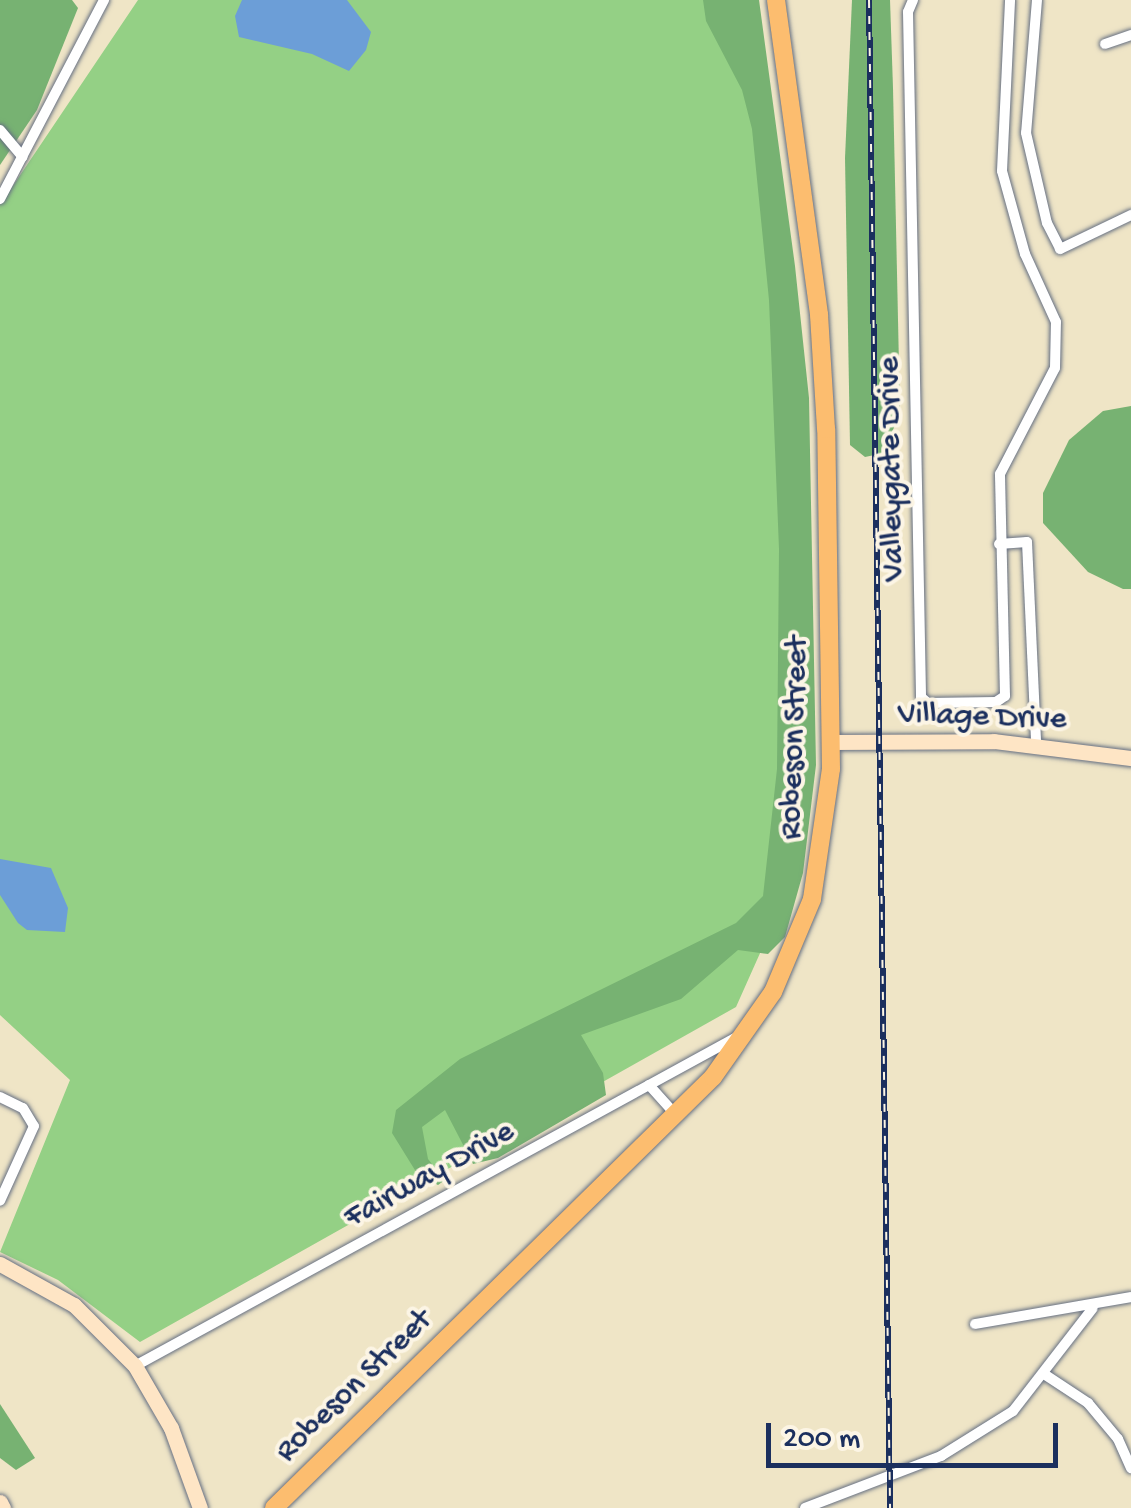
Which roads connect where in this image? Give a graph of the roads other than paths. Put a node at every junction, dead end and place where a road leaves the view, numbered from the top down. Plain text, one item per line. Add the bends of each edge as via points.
1 (104, 0) edge
2 (776, 0) edge
3 (914, 0) edge
4 (1010, 0) edge
5 (1038, 0) edge
6 (1131, 36) edge
7 (1105, 44) dead end
8 (0, 130) edge
9 (24, 156) junction
10 (0, 199) edge
11 (1131, 215) edge
12 (1000, 544) junction
13 (830, 742) junction
14 (1036, 744) junction
15 (1131, 758) edge
16 (750, 1030) junction
17 (648, 1085) junction
18 (0, 1098) edge
19 (676, 1115) junction
20 (0, 1200) edge
21 (0, 1264) edge
22 (1131, 1297) edge
23 (1092, 1308) junction
24 (974, 1324) dead end
25 (135, 1366) junction
26 (1044, 1374) junction
27 (1131, 1433) edge
28 (1118, 1438) junction
29 (1131, 1468) edge
30 (310, 1472) junction
31 (200, 1508) edge
32 (274, 1508) edge
33 (292, 1508) edge
34 (805, 1508) edge

1 - 9 street
2 - 13 main road, Robeson Street via 819,314
3 - 12 street, Valleygate Drive via 908,12 921,697 928,703 1006,696
4 - 12 street, Valleygate Drive via 1002,171 1025,254 1050,304 1057,344 1047,392 1013,441 1000,474
5 - 11 street via 1026,133 1035,187 1060,248
6 - 7 street
8 - 9 street
9 - 10 street
12 - 14 street via 1027,542
13 - 14 main road, Village Drive
13 - 16 main road, Robeson Street via 826,830 812,899 788,962
14 - 15 main road, Village Drive
16 - 17 street, Fairway Drive
16 - 19 main road, Robeson Street
17 - 19 street
17 - 25 street, Fairway Drive
18 - 20 street via 23,1108 34,1126
19 - 30 main road, Robeson Street
21 - 25 main road via 74,1305
22 - 23 street
23 - 24 street
23 - 26 street
25 - 31 main road via 170,1428
26 - 28 street via 1088,1403
26 - 34 street via 1013,1412 941,1456
27 - 28 street
28 - 29 street
30 - 32 main road, Robeson Street
30 - 33 main road

